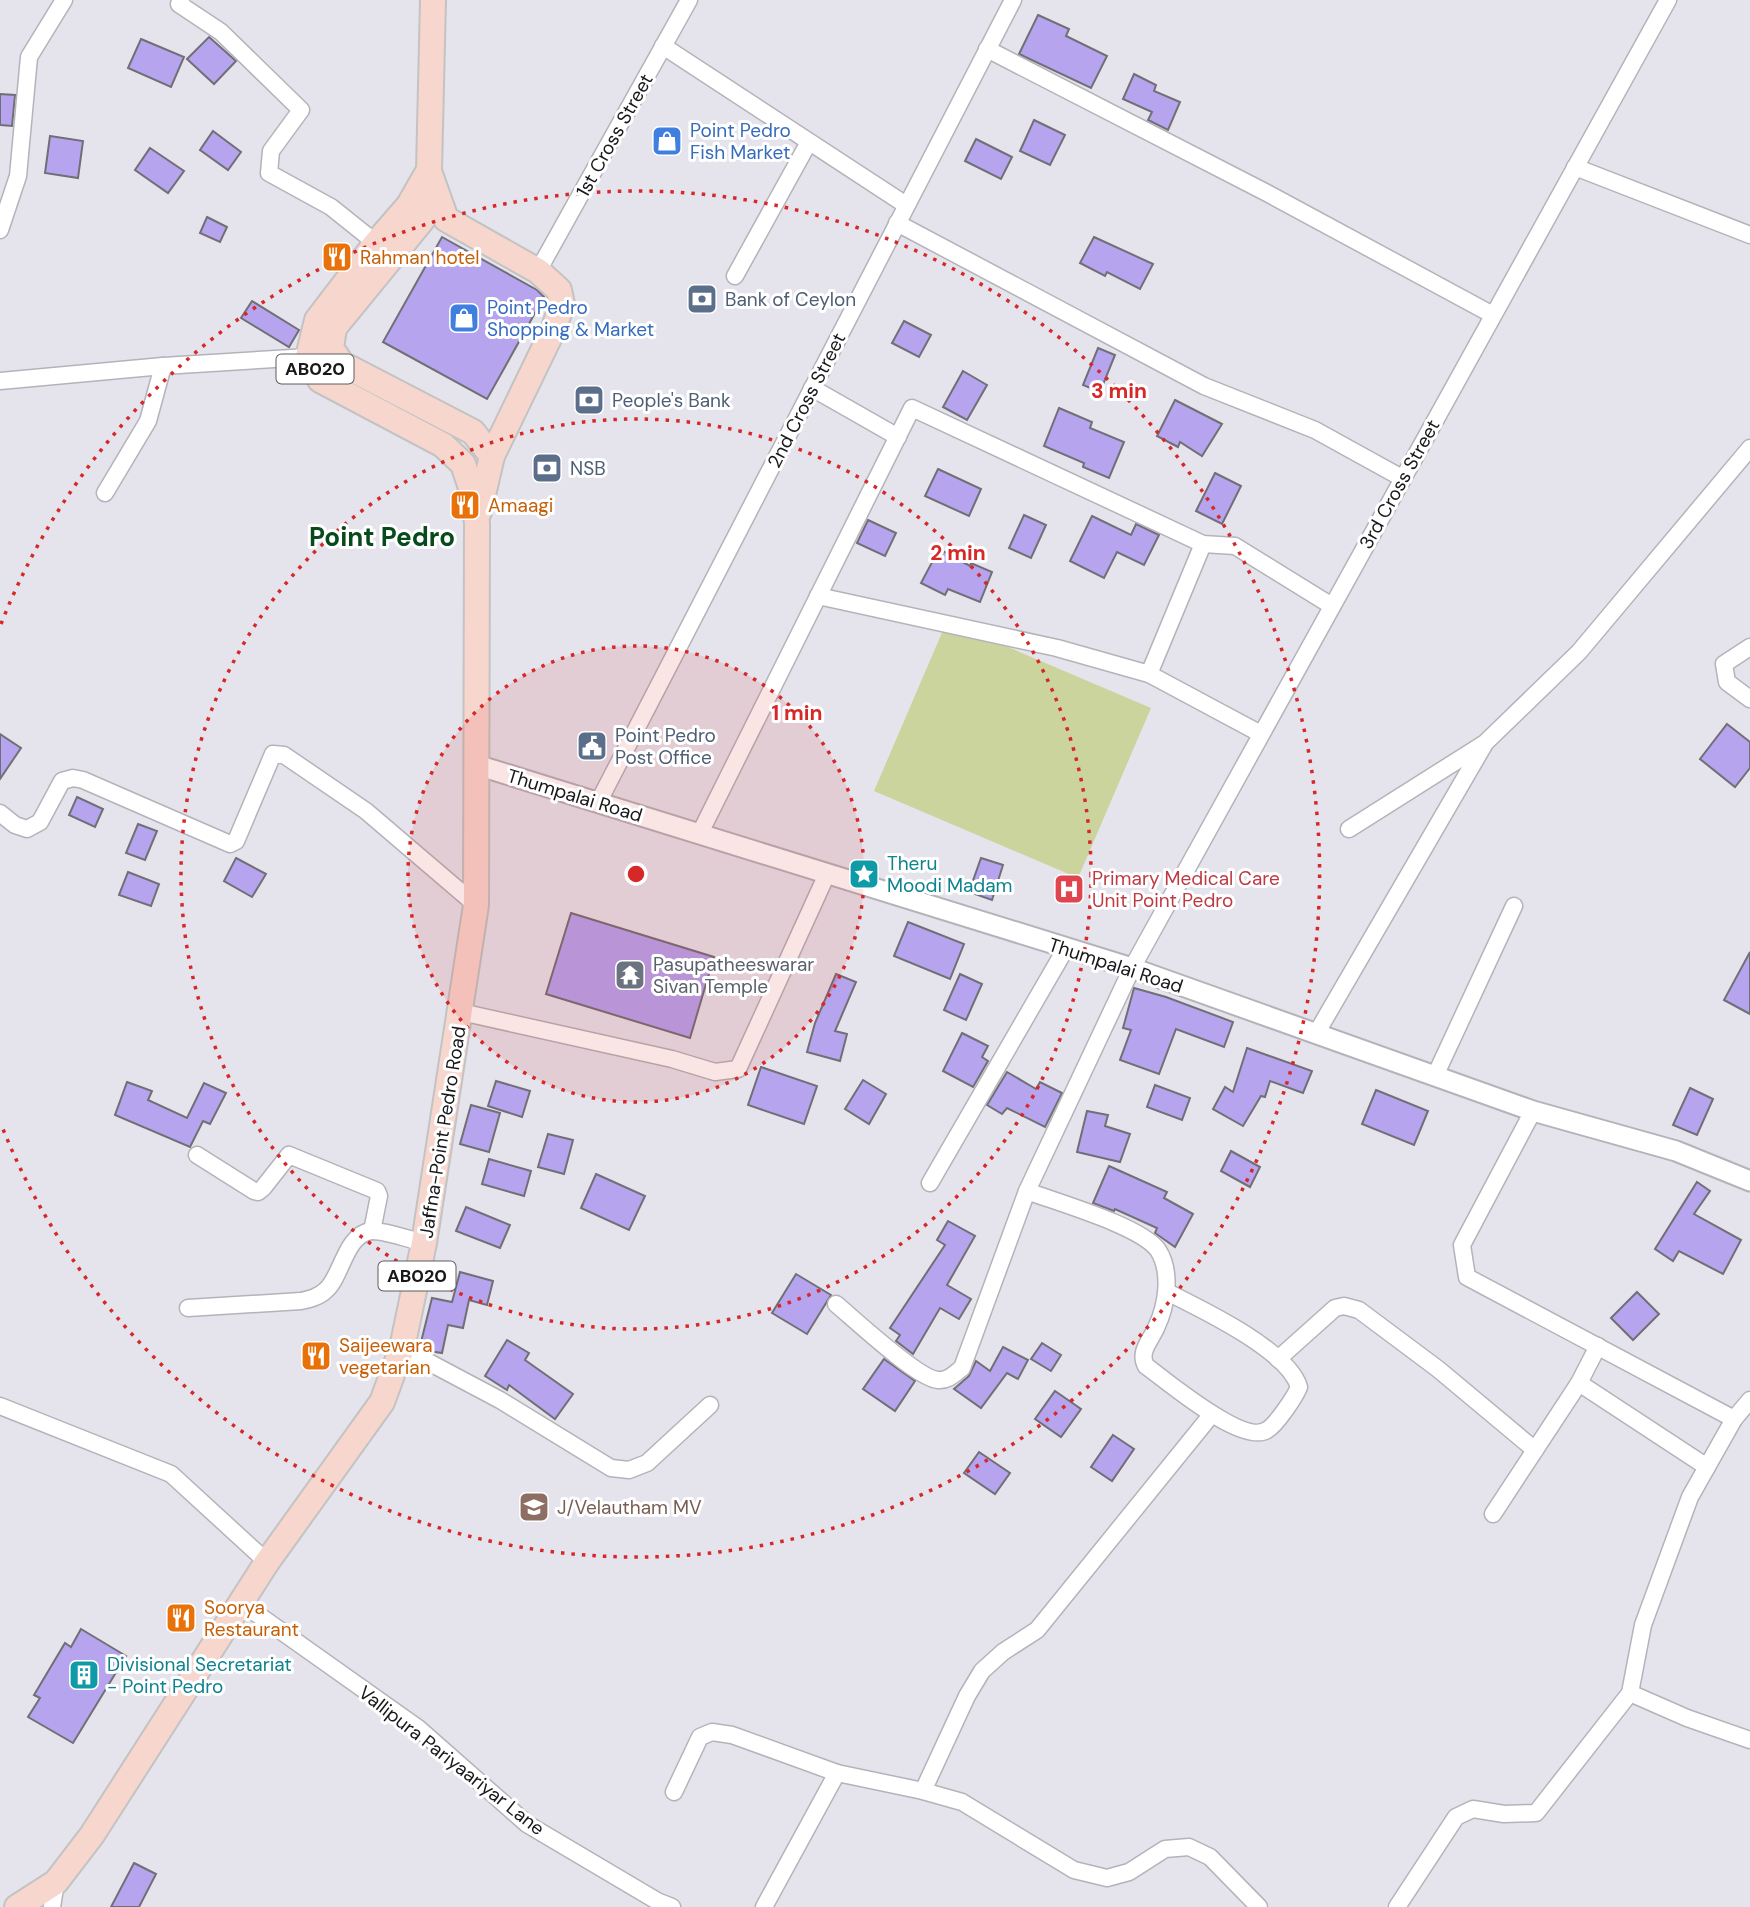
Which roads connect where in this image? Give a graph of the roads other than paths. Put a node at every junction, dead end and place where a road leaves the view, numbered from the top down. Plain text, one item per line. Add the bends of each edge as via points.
1 (64, 0) edge
2 (181, 0) edge
3 (433, 0) edge
4 (689, 0) edge
5 (1013, 0) edge
6 (1668, 0) edge
7 (663, 46) junction
8 (987, 49) junction
9 (808, 142) junction
10 (1575, 167) junction
11 (429, 170) junction
12 (906, 205) junction
13 (897, 223) junction
14 (0, 230) edge
15 (1750, 235) edge
16 (376, 243) junction
17 (538, 271) junction
18 (734, 276) dead end
19 (1493, 315) junction
20 (309, 357) junction
21 (163, 366) junction
22 (0, 381) edge
23 (812, 388) junction
24 (898, 437) junction
25 (1750, 448) edge
26 (492, 456) junction
27 (1402, 478) junction
28 (105, 493) dead end
29 (477, 523) junction
30 (1203, 544) junction
31 (818, 596) junction
32 (1332, 606) junction
33 (1750, 647) edge
34 (1149, 674) junction
35 (1750, 699) edge
36 (1261, 734) junction
37 (1485, 743) junction
38 (477, 765) junction
39 (598, 801) junction
40 (0, 813) edge
41 (1349, 829) dead end
42 (700, 833) junction
43 (827, 874) junction
44 (476, 905) junction
45 (1514, 906) dead end
46 (1066, 948) junction
47 (1132, 968) junction
48 (461, 1012) junction
49 (1316, 1034) junction
50 (1435, 1076) junction
51 (1533, 1111) junction
52 (197, 1155) dead end
53 (1750, 1181) edge
54 (930, 1183) dead end
55 (1027, 1191) junction
56 (373, 1231) junction
57 (424, 1243) junction
58 (1167, 1292) junction
59 (836, 1304) dead end
60 (188, 1308) dead end
61 (1598, 1346) junction
62 (402, 1348) junction
63 (1278, 1359) junction
64 (1579, 1383) junction
65 (1750, 1400) edge
66 (710, 1405) dead end
67 (0, 1406) edge
68 (1212, 1414) junction
69 (1734, 1419) junction
70 (1535, 1450) junction
71 (1707, 1467) junction
72 (1493, 1514) dead end
73 (267, 1562) junction
74 (240, 1602) junction
75 (1630, 1693) junction
76 (1750, 1740) edge
77 (837, 1773) junction
78 (923, 1791) junction
79 (674, 1792) dead end
80 (56, 1882) junction
81 (661, 1905) edge
82 (17, 1907) edge
83 (52, 1907) edge
84 (764, 1907) edge
85 (1259, 1907) edge
86 (1397, 1907) edge

1 - 14 street via 29,57 18,176
2 - 16 street via 179,4 220,32 301,110 271,151 269,173 331,207
3 - 11 main road, Jaffna-Point Pedro Road / AB020
4 - 7 street, 1st Cross Street
5 - 8 street, 2nd Cross Street
6 - 10 street, 3rd Cross Street
7 - 9 street
7 - 17 street, 1st Cross Street
8 - 12 street, 2nd Cross Street
8 - 19 street
9 - 12 street
9 - 18 street
10 - 15 street
10 - 19 street, 3rd Cross Street
11 - 16 main road, Jaffna-Point Pedro Road / AB020 via 409,205
11 - 17 main road, Jaffna-Point Pedro Road / AB020 via 446,219
11 - 26 main road, Jaffna-Point Pedro Road / AB020 via 423,219 334,328 331,348 342,363 473,432
12 - 13 street, 2nd Cross Street
13 - 23 street, 2nd Cross Street
13 - 27 street via 1204,387 1315,430
16 - 20 main road, Jaffna-Point Pedro Road / AB020 via 317,320
17 - 26 main road, Jaffna-Point Pedro Road / AB020 via 559,290 562,304
19 - 27 street, 3rd Cross Street
20 - 21 street
20 - 29 main road, Jaffna-Point Pedro Road / AB020 via 320,380 443,445 463,464
21 - 22 street
21 - 28 street via 148,421
23 - 24 street
23 - 39 street, 2nd Cross Street
24 - 30 street via 912,408
24 - 31 street
25 - 37 street via 1579,652
26 - 29 main road, Jaffna-Point Pedro Road / AB020
27 - 32 street, 3rd Cross Street
29 - 38 main road, Jaffna-Point Pedro Road / AB020
30 - 32 street via 1235,546
30 - 34 street
31 - 34 street via 1057,648
31 - 42 street
32 - 36 street, 3rd Cross Street
33 - 35 street via 1724,664 1727,682
34 - 36 street
36 - 47 street, 3rd Cross Street
37 - 41 street
37 - 49 street
38 - 39 street, Thumpalai Road
38 - 44 main road, Jaffna-Point Pedro Road / AB020
39 - 42 street, Thumpalai Road
40 - 44 street via 27,829 40,822 62,781 73,778 230,844 236,841 273,754 284,755 366,811
42 - 43 street, Thumpalai Road
43 - 46 street, Thumpalai Road
43 - 48 street via 738,1069 715,1072
44 - 48 main road, Jaffna-Point Pedro Road / AB020
45 - 50 street
46 - 47 street, Thumpalai Road
46 - 54 street
47 - 49 street, Thumpalai Road
47 - 55 street, 3rd Cross Street
48 - 57 main road, Jaffna-Point Pedro Road / AB020
49 - 50 street, Thumpalai Road
50 - 51 street, Thumpalai Road
51 - 53 street, Thumpalai Road via 1676,1151
51 - 61 street via 1462,1245 1468,1277
52 - 56 street via 258,1192 289,1155 377,1191
55 - 58 street via 1127,1227 1157,1249
55 - 59 street, 3rd Cross Street via 962,1368 948,1379 935,1381 894,1354
56 - 57 street
56 - 60 street via 354,1242 327,1290 315,1297
57 - 62 main road, Jaffna-Point Pedro Road / AB020
58 - 63 street via 1227,1322
58 - 68 street via 1143,1360
61 - 64 street
61 - 69 street
62 - 66 street via 500,1400 611,1468 629,1470 647,1463
62 - 73 main road, Jaffna-Point Pedro Road / AB020 via 382,1402
63 - 68 street via 1296,1377 1299,1387 1268,1430 1249,1432
63 - 70 street via 1335,1308 1359,1310
64 - 70 street
64 - 71 street
65 - 69 street
67 - 73 street via 171,1474
68 - 78 street via 1037,1630 982,1671
69 - 71 street
70 - 72 street
71 - 75 street via 1690,1497 1643,1625
73 - 74 main road, Jaffna-Point Pedro Road / AB020
74 - 80 main road, Jaffna-Point Pedro Road / AB020 via 92,1835
74 - 81 street, Vallipura Pariyaariyar Lane via 418,1728 527,1824
75 - 76 street
75 - 86 street via 1536,1813 1473,1809 1456,1817
77 - 78 street
77 - 79 street via 712,1732 700,1737
77 - 84 street
78 - 85 street via 962,1802 1074,1870 1107,1878 1129,1872 1166,1849 1189,1847 1210,1857
80 - 82 main road, Jaffna-Point Pedro Road / AB020
80 - 83 street

